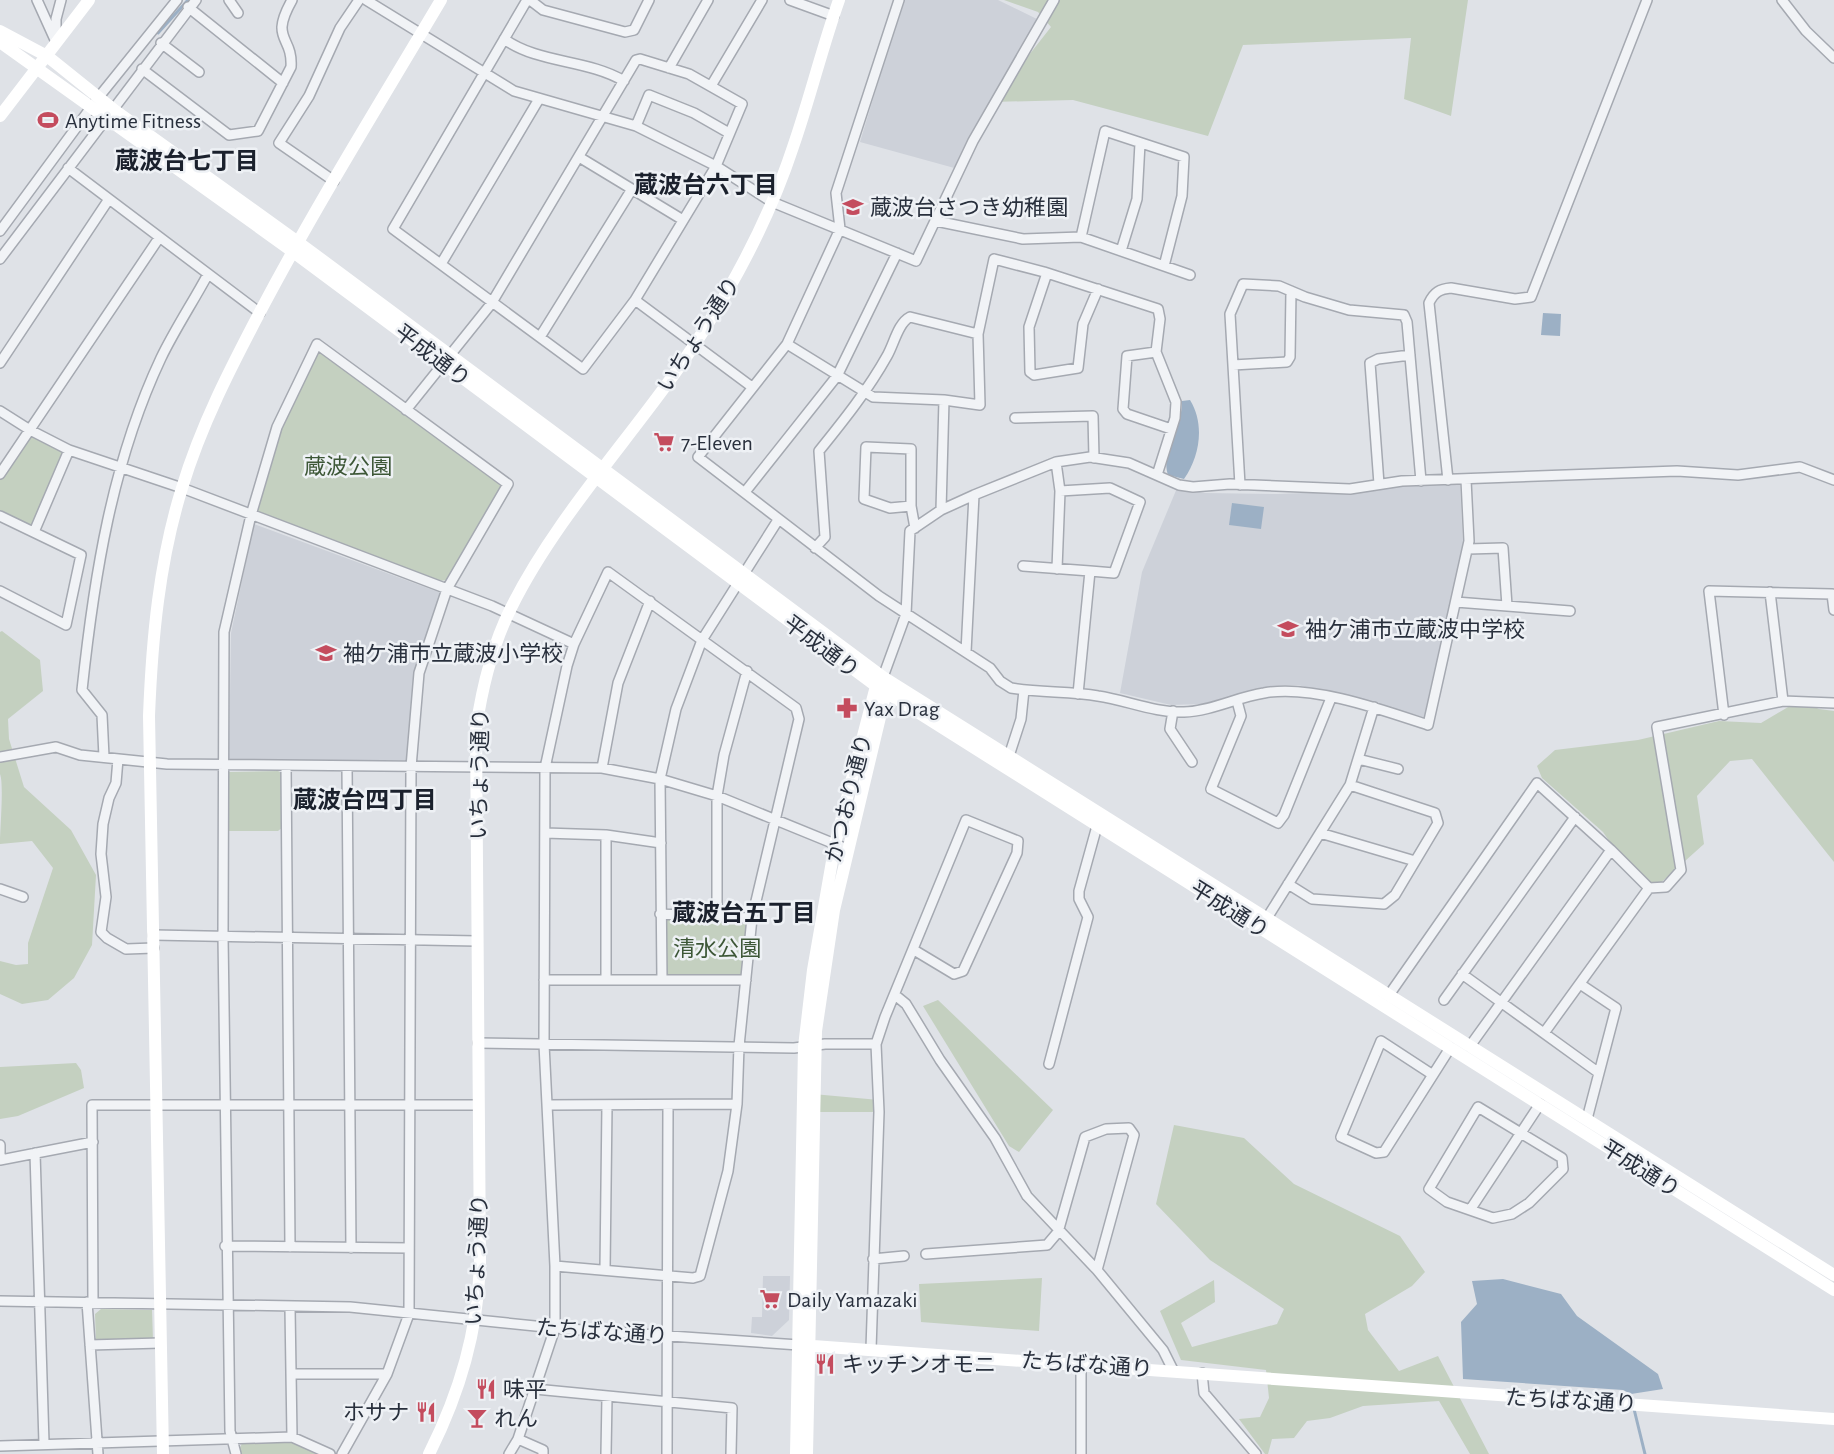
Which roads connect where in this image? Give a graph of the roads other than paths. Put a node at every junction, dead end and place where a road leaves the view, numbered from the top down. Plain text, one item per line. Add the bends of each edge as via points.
1 (37, 0) edge
2 (61, 0) edge
3 (89, 0) edge
4 (177, 0) edge
5 (229, 0) edge
6 (292, 0) edge
7 (359, 0) edge
8 (366, 0) edge
9 (441, 0) edge
10 (529, 0) edge
11 (650, 0) edge
12 (708, 0) edge
13 (762, 0) edge
14 (790, 0) edge
15 (839, 0) edge
16 (899, 0) edge
17 (1054, 0) edge
18 (1647, 0) edge
19 (1782, 0) edge
20 (192, 4) edge
21 (238, 13) dead end
22 (834, 16) junction
23 (0, 31) edge
24 (422, 33) junction
25 (504, 39) junction
26 (0, 42) edge
27 (56, 42) junction
28 (161, 43) junction
29 (46, 56) junction
30 (1834, 58) edge
31 (669, 68) junction
32 (38, 69) junction
33 (142, 69) junction
34 (199, 72) dead end
35 (484, 74) junction
36 (624, 81) junction
37 (283, 82) junction
38 (711, 86) junction
39 (539, 99) junction
40 (95, 102) junction
41 (110, 113) junction
42 (1, 114) edge
43 (603, 117) junction
44 (636, 126) junction
45 (729, 133) junction
46 (1140, 143) junction
47 (579, 157) junction
48 (717, 166) junction
49 (68, 168) junction
50 (334, 181) junction
51 (632, 189) junction
52 (109, 199) junction
53 (772, 202) junction
54 (683, 220) junction
55 (936, 221) junction
56 (840, 229) junction
57 (0, 231) edge
58 (1081, 237) junction
59 (159, 238) junction
60 (295, 246) junction
61 (1121, 251) junction
62 (897, 253) junction
63 (0, 259) edge
64 (441, 264) junction
65 (1164, 266) junction
66 (1047, 273) junction
67 (208, 274) junction
68 (1190, 275) dead end
69 (1098, 290) junction
70 (1291, 291) junction
71 (635, 300) junction
72 (491, 304) junction
73 (260, 313) junction
74 (978, 334) junction
75 (540, 338) junction
76 (694, 344) junction
77 (787, 344) junction
78 (1156, 351) junction
79 (1410, 355) junction
80 (446, 358) junction
81 (0, 363) edge
82 (1233, 366) junction
83 (837, 376) junction
84 (752, 387) junction
85 (865, 392) junction
86 (944, 400) junction
87 (406, 410) junction
88 (0, 411) edge
89 (1015, 418) dead end
90 (1171, 429) junction
91 (30, 430) junction
92 (69, 450) junction
93 (1094, 458) junction
94 (1056, 462) junction
95 (120, 467) junction
96 (601, 473) junction
97 (0, 474) edge
98 (1157, 475) junction
99 (1448, 480) junction
100 (1466, 480) junction
101 (1834, 480) edge
102 (1421, 481) junction
103 (1379, 484) junction
104 (1240, 485) junction
105 (182, 488) junction
106 (1060, 491) junction
107 (745, 492) junction
108 (974, 495) junction
109 (911, 506) junction
110 (940, 510) junction
111 (251, 515) junction
112 (0, 516) edge
113 (778, 520) junction
114 (915, 528) junction
115 (34, 531) junction
116 (815, 548) junction
117 (1468, 549) junction
118 (1023, 566) dead end
119 (1057, 568) junction
120 (1090, 571) junction
121 (742, 579) junction
122 (447, 589) junction
123 (0, 591) edge
124 (1770, 592) junction
125 (650, 601) junction
126 (1456, 602) junction
127 (1507, 606) junction
128 (1834, 610) edge
129 (1570, 611) dead end
130 (508, 613) junction
131 (906, 614) junction
132 (702, 640) junction
133 (574, 644) junction
134 (966, 652) junction
135 (747, 671) junction
136 (882, 685) junction
137 (1024, 690) junction
138 (1078, 694) junction
139 (1331, 698) junction
140 (1237, 701) junction
141 (1783, 701) junction
142 (1834, 703) edge
143 (1374, 707) junction
144 (1173, 711) junction
145 (1724, 715) junction
146 (1009, 756) junction
147 (0, 757) edge
148 (104, 757) junction
149 (118, 759) junction
150 (1358, 759) junction
151 (1192, 762) dead end
152 (152, 763) junction
153 (222, 766) junction
154 (286, 766) junction
155 (347, 766) junction
156 (411, 767) junction
157 (476, 768) junction
158 (545, 768) junction
159 (602, 768) junction
160 (1398, 769) dead end
161 (660, 779) junction
162 (1350, 785) junction
163 (717, 796) junction
164 (1575, 817) junction
165 (776, 820) junction
166 (1097, 826) junction
167 (545, 833) junction
168 (1320, 833) junction
169 (606, 835) junction
170 (661, 843) junction
171 (841, 847) junction
172 (1611, 850) junction
173 (1415, 861) junction
174 (1288, 884) junction
175 (1649, 888) junction
176 (0, 889) edge
177 (23, 897) dead end
178 (660, 914) junction
179 (717, 916) junction
180 (752, 918) junction
181 (1267, 918) junction
182 (223, 936) junction
183 (287, 939) junction
184 (348, 940) junction
185 (411, 940) junction
186 (477, 941) junction
187 (154, 942) junction
188 (914, 950) junction
189 (1462, 974) junction
190 (606, 979) junction
191 (544, 980) junction
192 (662, 980) junction
193 (747, 980) junction
194 (1580, 984) junction
195 (895, 995) junction
196 (1389, 995) junction
197 (1444, 1000) dead end
198 (1502, 1002) junction
199 (1544, 1033) junction
200 (478, 1043) junction
201 (544, 1044) junction
202 (876, 1044) junction
203 (739, 1046) junction
204 (809, 1046) junction
205 (1470, 1046) junction
206 (1450, 1048) junction
207 (1049, 1064) dead end
208 (1599, 1073) junction
209 (1433, 1075) junction
210 (737, 1104) junction
211 (1540, 1104) junction
212 (349, 1105) junction
213 (410, 1105) junction
214 (478, 1105) junction
215 (608, 1105) junction
216 (668, 1105) junction
217 (156, 1106) junction
218 (547, 1106) junction
219 (225, 1107) junction
220 (289, 1107) junction
221 (1587, 1119) junction
222 (1521, 1133) junction
223 (93, 1142) junction
224 (0, 1145) edge
225 (34, 1154) junction
226 (0, 1155) edge
227 (0, 1160) edge
228 (1470, 1210) junction
229 (1058, 1232) junction
230 (225, 1246) junction
231 (290, 1247) junction
232 (351, 1248) junction
233 (409, 1248) junction
234 (926, 1254) dead end
235 (904, 1256) dead end
236 (873, 1259) junction
237 (555, 1266) junction
238 (605, 1269) junction
239 (1096, 1270) junction
240 (1834, 1275) edge
241 (669, 1276) junction
242 (1834, 1290) edge
243 (0, 1301) edge
244 (38, 1302) junction
245 (90, 1302) junction
246 (160, 1306) junction
247 (227, 1307) junction
248 (290, 1308) junction
249 (409, 1314) junction
250 (476, 1319) junction
251 (555, 1328) junction
252 (669, 1336) junction
253 (160, 1343) junction
254 (90, 1344) junction
255 (804, 1346) junction
256 (871, 1349) junction
257 (1081, 1363) junction
258 (1173, 1370) junction
259 (1202, 1373) junction
260 (291, 1374) junction
261 (387, 1374) junction
262 (535, 1389) junction
263 (607, 1397) junction
264 (668, 1402) junction
265 (1834, 1419) edge
266 (292, 1437) junction
267 (231, 1438) junction
268 (518, 1438) junction
269 (162, 1439) junction
270 (96, 1442) junction
271 (44, 1443) junction
272 (0, 1446) edge
273 (98, 1454) edge
274 (163, 1454) edge
275 (236, 1454) edge
276 (330, 1454) edge
277 (342, 1454) edge
278 (429, 1454) edge
279 (509, 1454) edge
280 (543, 1454) edge
281 (606, 1454) edge
282 (667, 1454) edge
283 (731, 1454) edge
284 (796, 1454) edge
285 (807, 1454) edge
286 (1081, 1454) edge
287 (1256, 1454) edge

1 - 27 street
2 - 27 street
3 - 27 street
4 - 40 street
5 - 21 street
6 - 37 street via 282,17 283,38 292,62
7 - 50 street via 340,28 309,96 279,142
8 - 24 street
9 - 24 street
10 - 11 street via 543,10 626,32 634,30
10 - 25 street
12 - 31 street
13 - 38 street
14 - 22 street
15 - 22 street, いちょう通り
16 - 56 street via 836,194
17 - 55 street via 973,141
18 - 99 street via 1531,297 1515,299 1451,288 1441,288 1432,295 1429,303
19 - 30 street
20 - 28 street
20 - 37 street
22 - 53 street, いちょう通り
23 - 29 street, 平成通り
24 - 35 street
24 - 50 street
25 - 35 street
25 - 36 street via 517,49 607,71
26 - 32 street, 平成通り
27 - 29 street
28 - 33 street
28 - 34 street
29 - 32 street
29 - 40 street, 平成通り
31 - 36 street via 636,60
31 - 38 street
32 - 40 street, 平成通り
32 - 42 street
33 - 37 street via 229,135 258,130
33 - 41 street
35 - 39 street via 514,91
35 - 64 street via 393,229
36 - 43 street
38 - 45 street via 742,104
39 - 43 street
39 - 64 street
40 - 41 street, 平成通り
40 - 57 street
41 - 49 street
41 - 60 street, 平成通り
43 - 44 street
43 - 47 street
44 - 45 street via 649,95 694,113
44 - 48 street
45 - 48 street
46 - 58 street via 1105,132
46 - 61 street via 1137,199
46 - 65 street via 1184,156 1182,196
47 - 51 street
47 - 72 street
48 - 53 street
48 - 54 street
49 - 52 street
49 - 63 street
50 - 60 street
51 - 54 street
51 - 75 street
52 - 59 street
52 - 81 street
53 - 56 street
53 - 76 street, いちょう通り via 742,264
54 - 71 street
55 - 58 street via 1023,240
55 - 62 street via 916,261
56 - 62 street
56 - 77 street
58 - 61 street
59 - 67 street
59 - 91 street
60 - 73 street
60 - 80 street, 平成通り
61 - 65 street
62 - 83 street
64 - 72 street
65 - 68 street
66 - 69 street
66 - 69 street via 1029,327 1029,372 1035,375 1078,368 1083,324
66 - 74 street via 994,259
67 - 73 street
67 - 95 street via 161,358
69 - 78 street via 1158,309
70 - 79 street via 1349,310 1404,315
70 - 82 street via 1287,362
70 - 82 street via 1279,286 1243,285 1230,314
71 - 75 street via 583,369
71 - 76 street
72 - 75 street
72 - 80 street
73 - 105 street via 214,402
74 - 85 street via 910,317 903,320 894,344
74 - 86 street via 980,405
76 - 84 street
76 - 96 street, いちょう通り
77 - 83 street
77 - 84 street
78 - 90 street via 1176,402
78 - 90 street via 1126,356 1123,409 1127,414
79 - 102 street
79 - 103 street via 1378,358 1370,363
80 - 87 street
80 - 96 street, 平成通り
82 - 104 street
83 - 85 street
83 - 107 street
84 - 107 street via 698,457
85 - 86 street via 879,398
85 - 116 street via 819,451 825,537
86 - 110 street
87 - 111 street via 317,344 276,427
87 - 122 street via 508,484
88 - 91 street
89 - 93 street via 1093,416
90 - 98 street
91 - 92 street
91 - 97 street
92 - 95 street
92 - 115 street
93 - 94 street
93 - 98 street via 1129,463
94 - 106 street
94 - 108 street
95 - 105 street
95 - 148 street via 99,561 82,690 102,715
96 - 121 street, 平成通り
96 - 130 street, いちょう通り
98 - 104 street via 1193,487
99 - 100 street
99 - 102 street
100 - 101 street via 1677,471 1738,475 1800,467
100 - 117 street
102 - 103 street
103 - 104 street via 1350,489
105 - 111 street
105 - 152 street via 154,629 149,716
106 - 119 street
106 - 120 street via 1110,488 1140,502 1114,573
107 - 113 street
108 - 110 street
108 - 134 street
109 - 109 street via 911,449 866,447 864,500 890,508
109 - 114 street
110 - 114 street
111 - 122 street
111 - 153 street via 224,632
112 - 115 street
113 - 116 street
113 - 121 street
114 - 131 street via 910,531
115 - 123 street via 81,555 66,625
116 - 131 street
117 - 126 street
117 - 127 street via 1503,548
118 - 119 street
119 - 120 street
120 - 138 street
121 - 132 street
121 - 136 street, 平成通り
122 - 130 street
122 - 156 street via 419,673
124 - 128 street via 1832,594
124 - 141 street
124 - 145 street via 1709,591
125 - 132 street
125 - 133 street via 608,572
125 - 159 street via 618,683
126 - 127 street
126 - 143 street via 1428,725
127 - 129 street
130 - 133 street
130 - 157 street, いちょう通り via 481,697
131 - 134 street
131 - 136 street
132 - 135 street
132 - 161 street via 676,709
133 - 158 street
134 - 137 street via 990,668 1000,681
135 - 163 street
135 - 165 street via 799,712
136 - 146 street, 平成通り
136 - 166 street, 平成通り
136 - 171 street, かつおり通り
137 - 138 street
137 - 146 street via 1021,719
138 - 144 street
139 - 140 street via 1279,691
139 - 140 street via 1278,823 1211,789 1241,716
139 - 143 street
140 - 144 street via 1203,710
141 - 142 street
141 - 145 street
143 - 150 street
144 - 151 street via 1170,729
145 - 175 street via 1658,727 1681,870 1666,887
146 - 181 street, 平成通り
147 - 148 street via 56,747
148 - 149 street
149 - 152 street
149 - 187 street via 116,783 103,824 101,854 106,897 101,932 126,949
150 - 160 street
150 - 162 street
152 - 153 street
152 - 187 street
153 - 154 street
153 - 182 street
154 - 155 street
154 - 183 street
155 - 156 street
155 - 184 street
156 - 157 street
156 - 185 street
157 - 158 street
157 - 186 street, いちょう通り
158 - 159 street
158 - 167 street
159 - 161 street
161 - 163 street
161 - 170 street
162 - 168 street
162 - 173 street via 1435,813 1437,823
163 - 165 street
163 - 179 street
164 - 172 street
164 - 189 street
164 - 196 street via 1537,783
165 - 171 street
165 - 180 street
166 - 206 street, 平成通り
166 - 207 street via 1079,891 1088,917
167 - 169 street
167 - 191 street
168 - 173 street
168 - 174 street
169 - 170 street
169 - 190 street
170 - 178 street
171 - 204 street, かつおり通り via 813,970
172 - 175 street
172 - 198 street
173 - 174 street via 1395,895 1384,903 1312,899
174 - 181 street
175 - 194 street
176 - 177 street
178 - 179 street
178 - 192 street
179 - 180 street
180 - 193 street
181 - 196 street, 平成通り
182 - 183 street
182 - 187 street
182 - 219 street
183 - 184 street
183 - 220 street
184 - 185 street
184 - 212 street
185 - 186 street
185 - 213 street
186 - 200 street, いちょう通り
187 - 217 street
188 - 188 street via 966,820 1018,841 1017,854 963,971 954,974
188 - 195 street
189 - 197 street
189 - 198 street
190 - 191 street
190 - 192 street
191 - 201 street
192 - 193 street
193 - 203 street
194 - 199 street
194 - 208 street via 1616,1008
195 - 202 street
195 - 229 street via 906,1004 995,1138 1027,1196
196 - 205 street, 平成通り
198 - 199 street
198 - 205 street
199 - 208 street
200 - 201 street
200 - 214 street, いちょう通り
201 - 203 street
201 - 218 street
202 - 204 street
202 - 236 street via 879,1112
203 - 204 street
203 - 210 street
204 - 255 street, かつおり通り
205 - 221 street, 平成通り
206 - 209 street
206 - 211 street, 平成通り
208 - 221 street
209 - 209 street via 1384,1152 1376,1153 1341,1137 1381,1041
210 - 216 street
210 - 241 street via 728,1171 700,1276
211 - 222 street
211 - 242 street, 平成通り
212 - 213 street
212 - 220 street
212 - 232 street
213 - 214 street
213 - 233 street
214 - 250 street, いちょう通り via 480,1262
215 - 216 street
215 - 218 street
215 - 238 street
216 - 241 street
217 - 219 street
217 - 223 street via 92,1106
217 - 246 street
218 - 237 street
219 - 220 street
219 - 230 street
220 - 231 street
221 - 240 street, 平成通り
222 - 228 street
222 - 228 street via 1562,1158 1563,1168 1529,1203 1512,1214 1493,1218
222 - 228 street via 1478,1107 1429,1189 1447,1202
223 - 225 street
223 - 245 street
224 - 226 street
225 - 227 street
225 - 244 street
229 - 234 street via 1047,1245
229 - 239 street
229 - 239 street via 1085,1137 1106,1129 1129,1128 1134,1135
230 - 231 street
230 - 247 street
231 - 232 street
232 - 233 street
233 - 249 street
235 - 236 street
236 - 256 street
237 - 238 street
237 - 251 street
238 - 241 street
239 - 258 street via 1163,1350
241 - 252 street
243 - 244 street, たちばな通り
244 - 245 street, たちばな通り
244 - 271 street
245 - 246 street, たちばな通り
245 - 254 street
246 - 247 street, たちばな通り
246 - 253 street
247 - 248 street, たちばな通り
247 - 267 street
248 - 249 street, たちばな通り via 350,1307
248 - 260 street
249 - 250 street, たちばな通り
249 - 261 street
250 - 251 street, たちばな通り
250 - 278 street, いちょう通り via 458,1390
251 - 252 street, たちばな通り
251 - 262 street
252 - 255 street, たちばな通り
252 - 264 street
253 - 254 street
253 - 269 street
254 - 270 street
255 - 256 street, たちばな通り
255 - 284 street, かつおり通り
255 - 285 street, かつおり通り
256 - 257 street, たちばな通り
257 - 258 street, たちばな通り
257 - 286 street
258 - 259 street, たちばな通り
259 - 265 street, たちばな通り
259 - 287 street via 1204,1393
260 - 261 street
260 - 266 street
261 - 277 street
262 - 263 street
262 - 268 street
263 - 264 street
263 - 281 street
264 - 282 street
264 - 283 street via 732,1408
266 - 267 street
266 - 276 street
267 - 269 street
267 - 275 street
268 - 279 street
268 - 280 street via 543,1450
269 - 270 street
269 - 274 street
270 - 271 street
270 - 273 street
271 - 272 street

